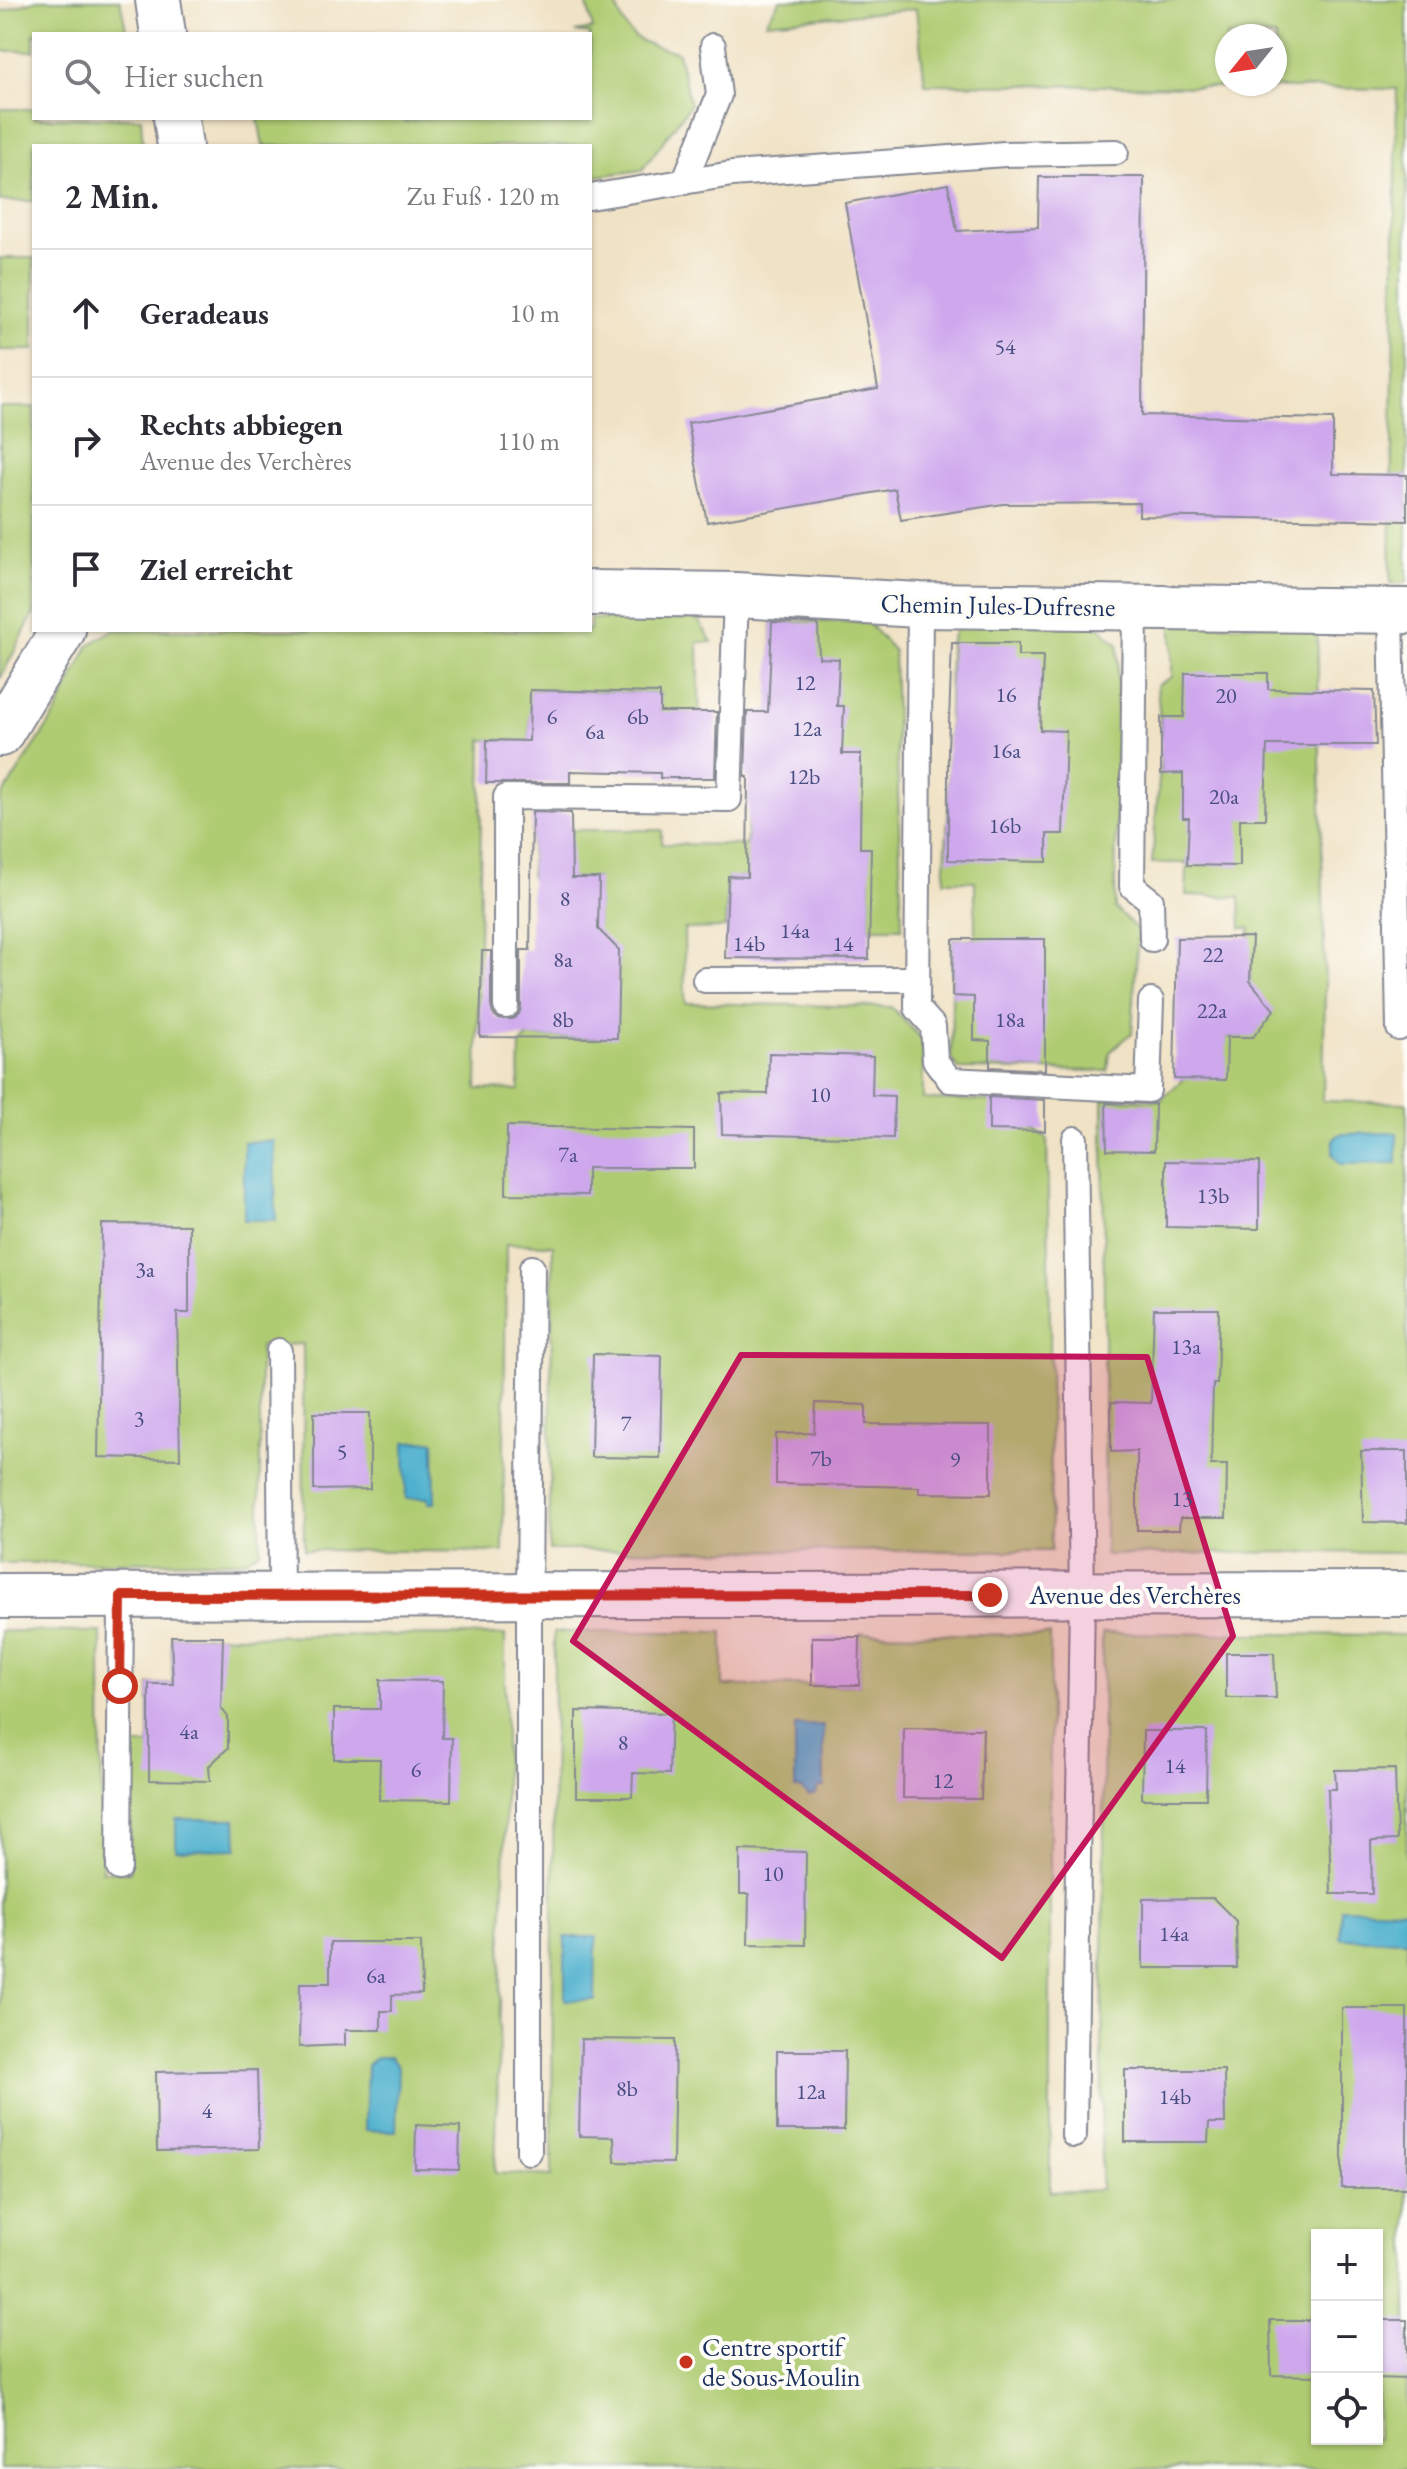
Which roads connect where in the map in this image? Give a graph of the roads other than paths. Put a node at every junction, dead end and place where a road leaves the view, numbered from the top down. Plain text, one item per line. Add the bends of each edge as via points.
1 (158, 0) edge
2 (163, 32) edge
3 (713, 46) dead end
4 (176, 120) edge
5 (180, 144) edge
6 (1116, 152) dead end
7 (684, 182) junction
8 (592, 197) edge
9 (592, 593) edge
10 (736, 595) junction
11 (920, 605) junction
12 (1135, 607) junction
13 (1399, 610) edge
14 (62, 632) edge
15 (0, 734) edge
16 (1152, 939) dead end
17 (917, 979) junction
18 (705, 980) dead end
19 (1151, 1001) dead end
20 (506, 1006) dead end
21 (1399, 1028) dead end
22 (1075, 1139) dead end
23 (532, 1268) dead end
24 (279, 1351) dead end
25 (1407, 1594) edge
26 (281, 1595) junction
27 (529, 1595) junction
28 (1082, 1595) junction
29 (0, 1596) edge
30 (121, 1596) junction
31 (119, 1868) dead end
32 (1074, 2135) dead end
33 (529, 2152) dead end

1 - 2 street
3 - 7 lane via 719,95
4 - 5 street
6 - 7 lane via 1005,154
7 - 8 lane
9 - 10 street, Chemin Jules-Dufresne
10 - 11 street, Chemin Jules-Dufresne
10 - 20 lane via 729,799 506,797
11 - 12 street, Chemin Jules-Dufresne
11 - 17 lane
12 - 13 street, Chemin Jules-Dufresne
12 - 16 lane via 1132,886 1151,901
13 - 21 lane
14 - 15 street
17 - 18 lane
17 - 19 lane via 917,1008 933,1026 935,1060 950,1080 1148,1090
22 - 28 lane
23 - 27 lane
24 - 26 lane
25 - 28 street, Avenue des Verchères
26 - 27 street, Avenue des Verchères
26 - 30 street, Avenue des Verchères
27 - 28 street, Avenue des Verchères
27 - 33 lane
28 - 32 lane
29 - 30 street, Avenue des Verchères
30 - 31 lane

